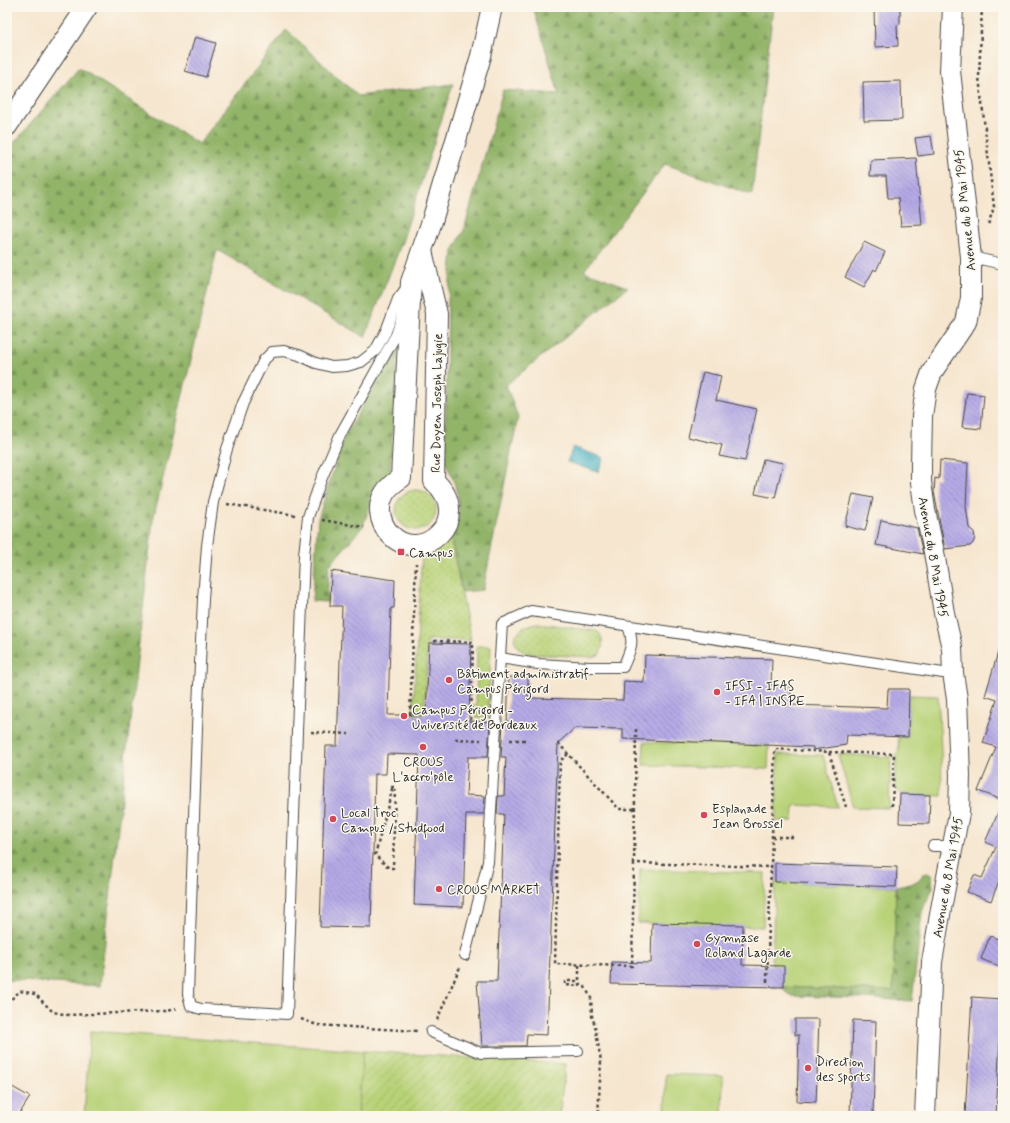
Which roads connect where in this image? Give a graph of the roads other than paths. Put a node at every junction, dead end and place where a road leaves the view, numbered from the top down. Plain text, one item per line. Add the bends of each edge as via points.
1 (86, 7) edge
2 (492, 7) edge
3 (953, 7) edge
4 (7, 126) edge
5 (422, 251) junction
6 (971, 258) junction
7 (1003, 264) edge
8 (411, 282) junction
9 (628, 626) junction
10 (500, 658) junction
11 (953, 673) junction
12 (933, 846) dead end
13 (953, 846) junction
14 (465, 955) road end
15 (432, 1032) road end
16 (578, 1051) dead end
17 (925, 1116) edge

1 - 4 street
2 - 5 street via 481,56
3 - 6 street, Avenue du 8 Mai 1945 via 950,71
5 - 8 street
5 - 8 street, Rue Doyen Joseph Lajugie via 437,314 434,481 442,488 450,508 444,529 437,537 416,545 394,538 385,529 380,518 383,494 401,478
6 - 7 lane
6 - 11 street, Avenue du 8 Mai 1945 via 971,298 966,322 932,372 926,389 922,416 921,482 952,648
8 - 8 lane via 396,335 340,435 308,517 304,554 287,1014 201,1009 190,1006 188,994 203,599 213,502 227,449 243,403 264,360 272,352 284,351 332,367 361,362 375,351 398,299
9 - 10 lane via 531,611 502,624
9 - 10 lane via 632,636 630,651 623,667 538,664
9 - 11 lane
10 - 14 lane via 488,862
11 - 13 street, Avenue du 8 Mai 1945 via 957,699 960,775 959,813
12 - 13 lane
13 - 17 street, Avenue du 8 Mai 1945 via 932,962
15 - 16 lane via 481,1053

